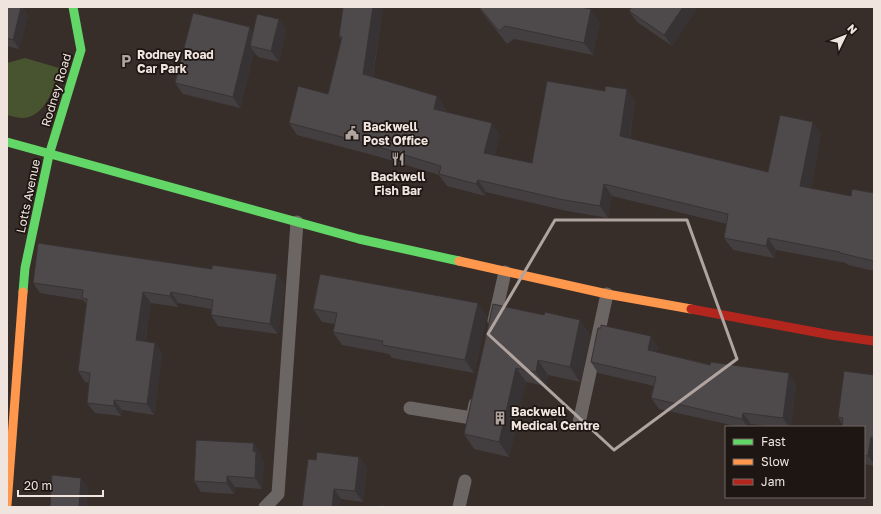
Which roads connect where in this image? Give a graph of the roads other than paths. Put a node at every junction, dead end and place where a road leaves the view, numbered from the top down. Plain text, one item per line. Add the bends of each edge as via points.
1 (73, 7) edge
2 (7, 142) edge
3 (49, 155) junction
4 (297, 222) junction
5 (504, 272) junction
6 (607, 294) junction
7 (491, 333) edge
8 (874, 341) edge
9 (477, 395) edge
10 (410, 408) dead end
11 (579, 423) dead end
12 (465, 481) dead end
13 (7, 505) edge
14 (265, 507) edge
15 (459, 507) edge

1 - 3 main road, Rodney Road via 81,50
2 - 3 main road
3 - 4 main road
3 - 13 main road, Lotts Avenue via 25,268
4 - 5 main road
4 - 14 lane via 278,494
5 - 6 main road
5 - 7 lane
6 - 8 main road
6 - 11 lane
9 - 10 lane via 472,418
12 - 15 lane

